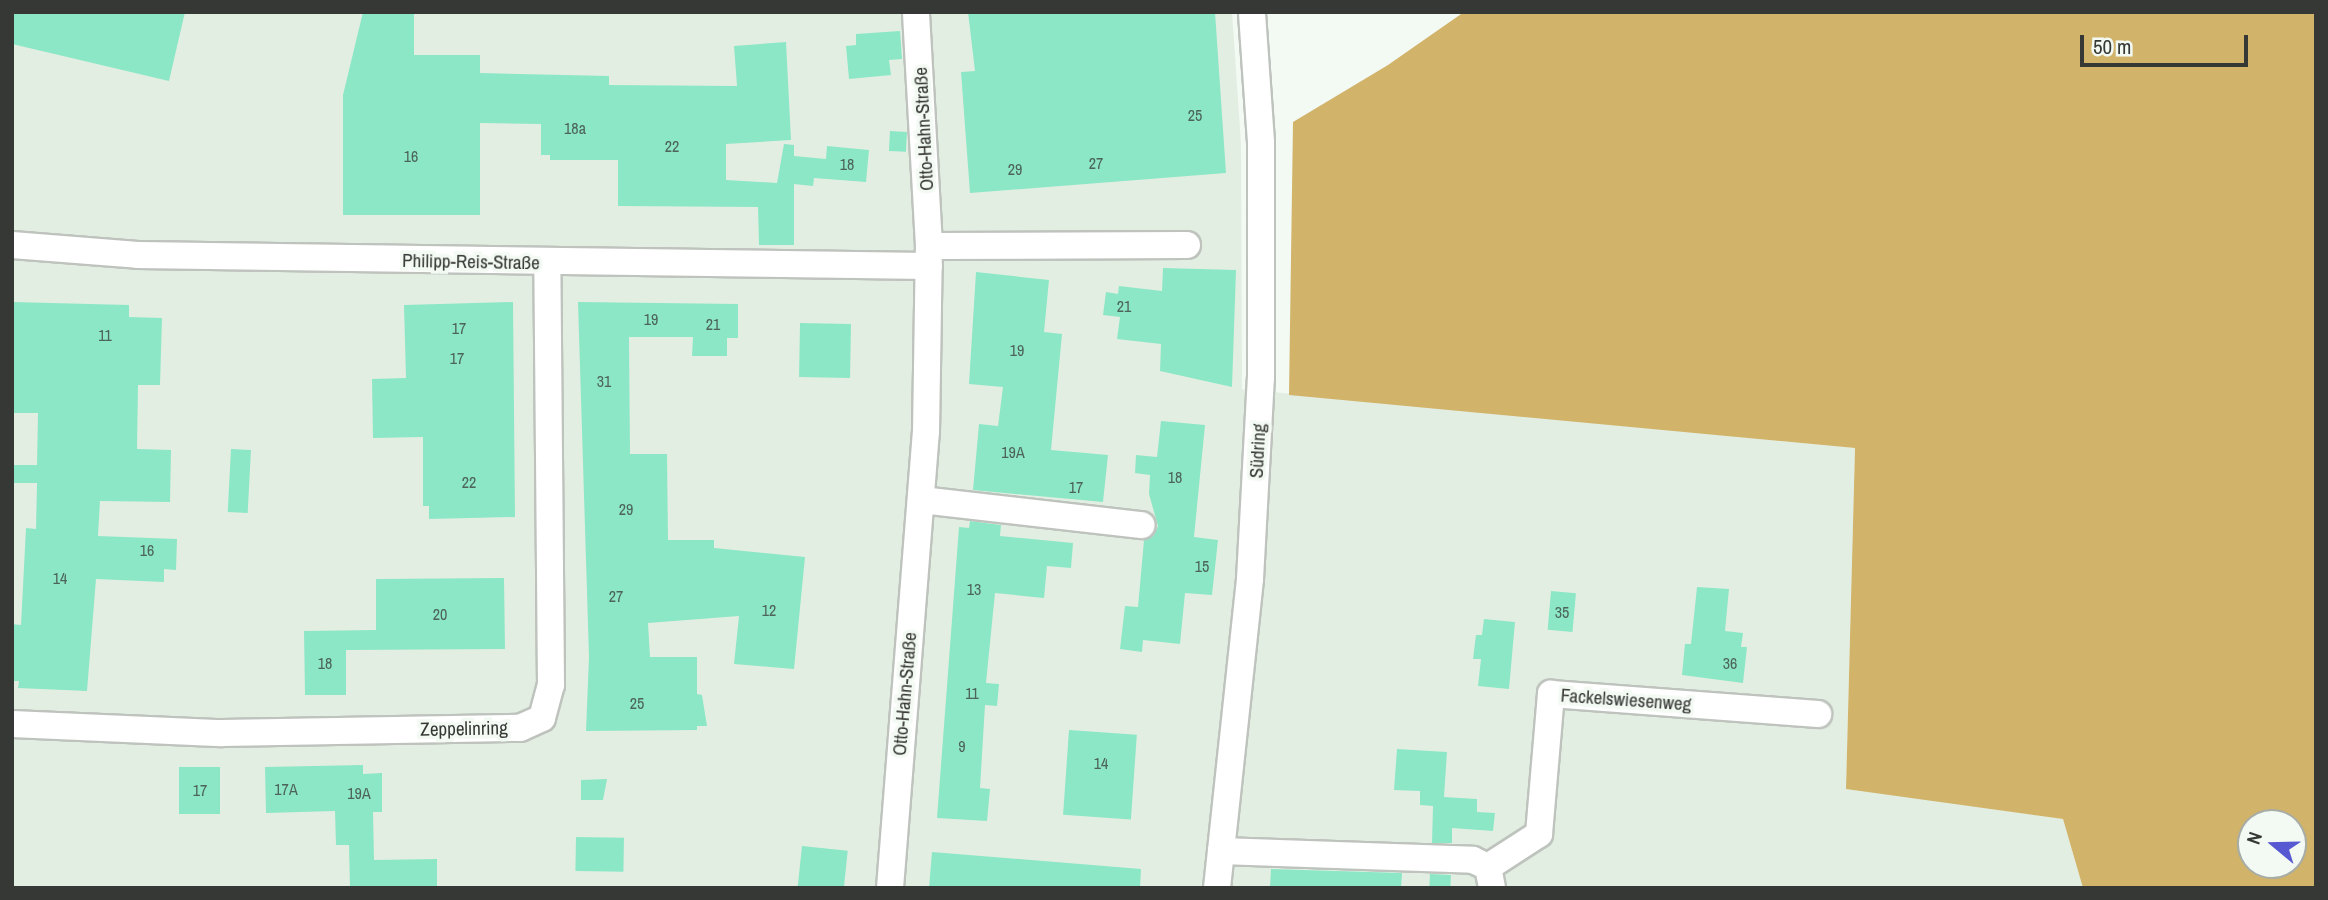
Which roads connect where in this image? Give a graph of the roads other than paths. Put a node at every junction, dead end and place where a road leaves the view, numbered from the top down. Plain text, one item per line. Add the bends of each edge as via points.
1 (916, 12) edge
2 (1252, 12) edge
3 (12, 245) edge
4 (1187, 245) dead end
5 (929, 256) junction
6 (547, 264) junction
7 (921, 500) junction
8 (1142, 525) dead end
9 (1818, 715) dead end
10 (12, 724) edge
11 (1221, 850) junction
12 (1490, 877) edge
13 (890, 888) edge
14 (1217, 888) edge

1 - 5 street, Otto-Hahn-Straße
2 - 11 street, Südring via 1261,169 1261,378 1250,579
3 - 6 street, Philipp-Reis-Straße via 138,256
4 - 5 street
5 - 6 street, Philipp-Reis-Straße
5 - 7 street, Otto-Hahn-Straße
6 - 10 street, Zeppelinring via 551,685 542,718 520,728 222,733
7 - 8 street
7 - 13 street, Otto-Hahn-Straße
9 - 12 street, Fackelswiesenweg via 1551,694 1539,834
11 - 12 street, Fackelswiesenweg via 1472,860
11 - 14 street, Südring

